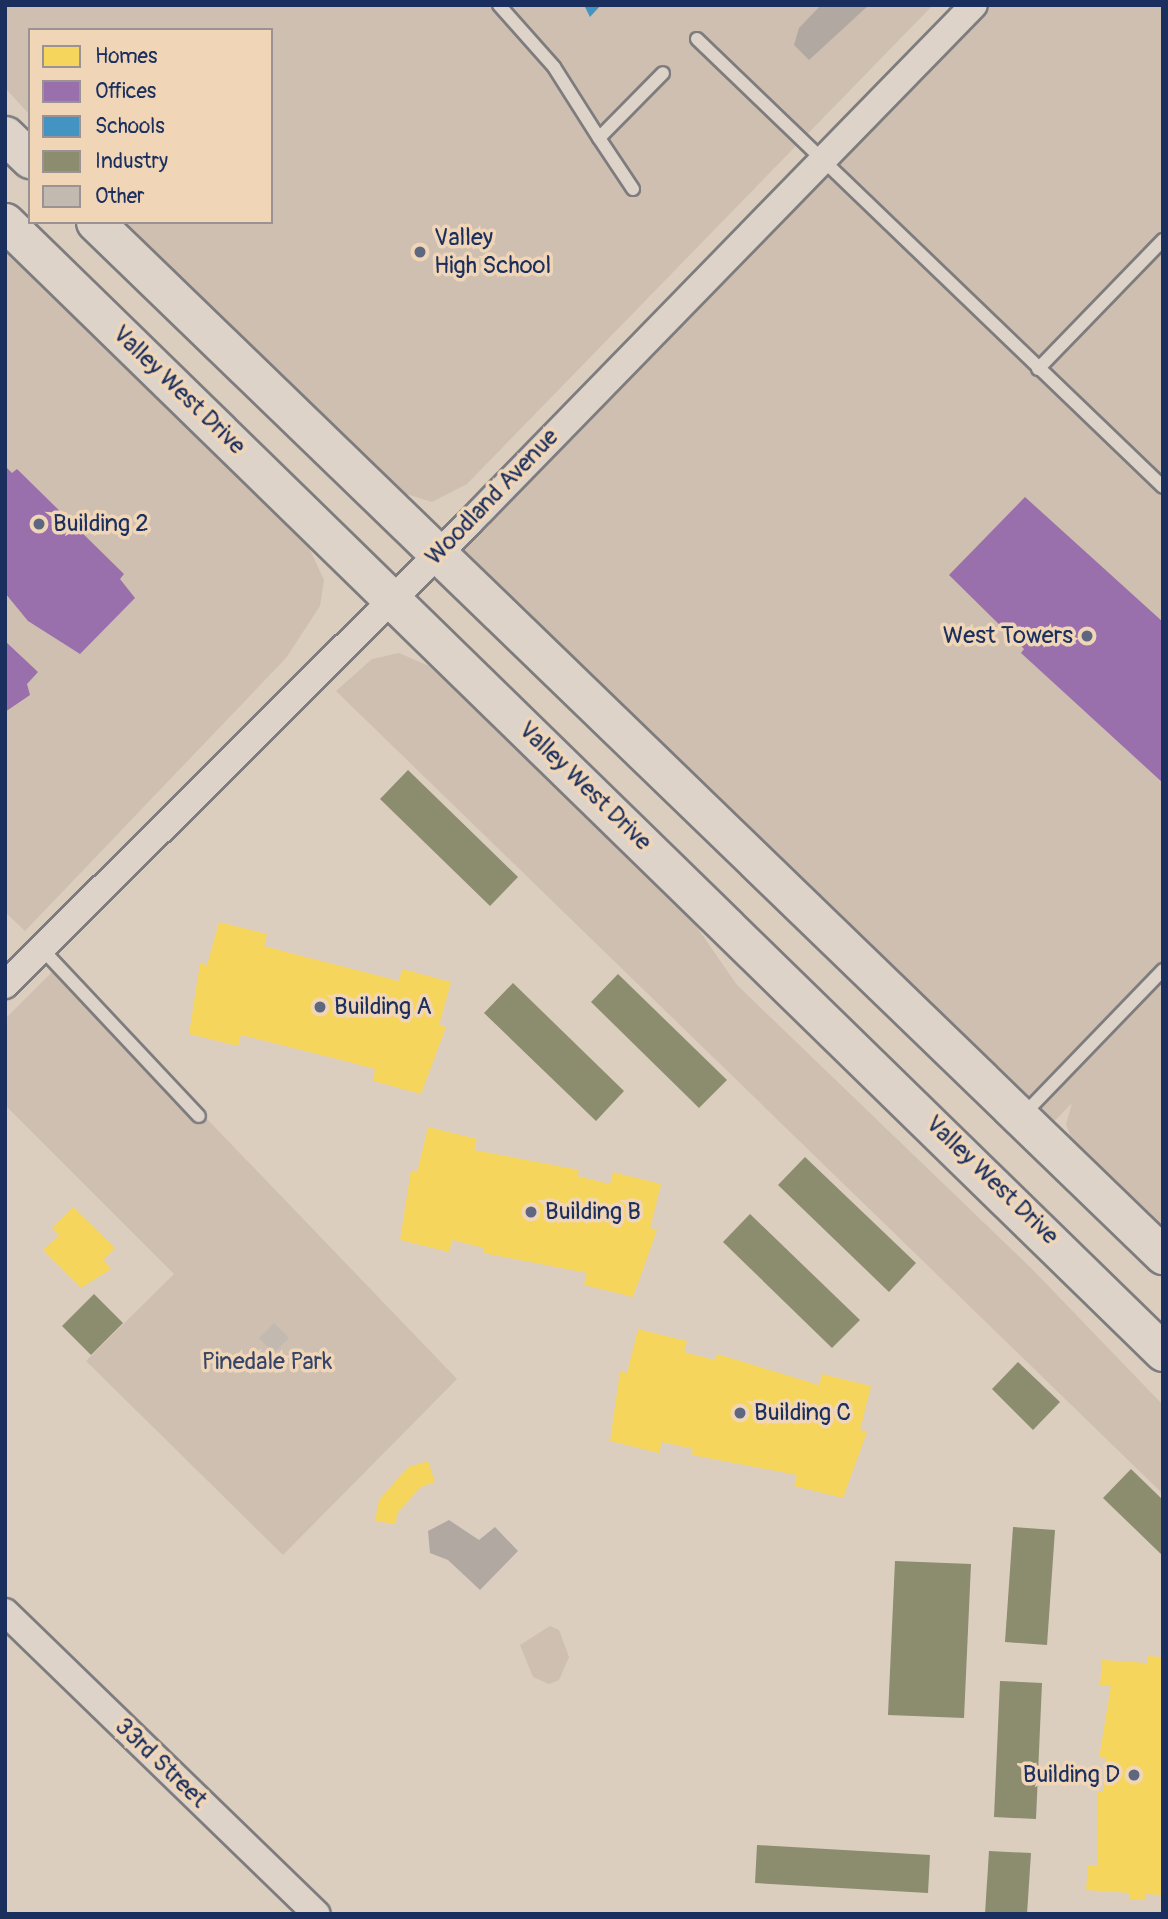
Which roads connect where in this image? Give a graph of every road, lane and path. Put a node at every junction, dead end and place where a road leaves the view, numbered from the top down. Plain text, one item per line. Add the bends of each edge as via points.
1 (499, 5) edge
2 (974, 5) edge
3 (696, 38) dead end
4 (663, 73) dead end
5 (5, 135) edge
6 (599, 138) junction
7 (821, 156) junction
8 (28, 157) edge
9 (633, 189) dead end
10 (5, 222) edge
11 (97, 224) edge
12 (1163, 240) edge
13 (1038, 369) junction
14 (1163, 487) edge
15 (435, 556) junction
16 (391, 598) junction
17 (42, 949) junction
18 (1163, 970) edge
19 (5, 985) edge
20 (199, 1116) dead end
21 (1018, 1120) junction
22 (1163, 1255) edge
23 (1163, 1352) edge
24 (5, 1612) edge
25 (317, 1914) edge

1 - 6 lane via 554,67
2 - 7 street, Woodland Avenue
3 - 7 lane
4 - 6 lane
5 - 8 main road
6 - 9 lane
7 - 13 lane
7 - 15 street, Woodland Avenue
10 - 16 main road, Valley West Drive
11 - 15 main road
12 - 13 lane
13 - 14 lane
15 - 16 street, Woodland Avenue
15 - 21 main road
16 - 17 street, Woodland Avenue
16 - 23 main road, Valley West Drive
17 - 19 street, Woodland Avenue
17 - 20 lane
18 - 21 lane
21 - 22 main road
24 - 25 street, 33rd Street

